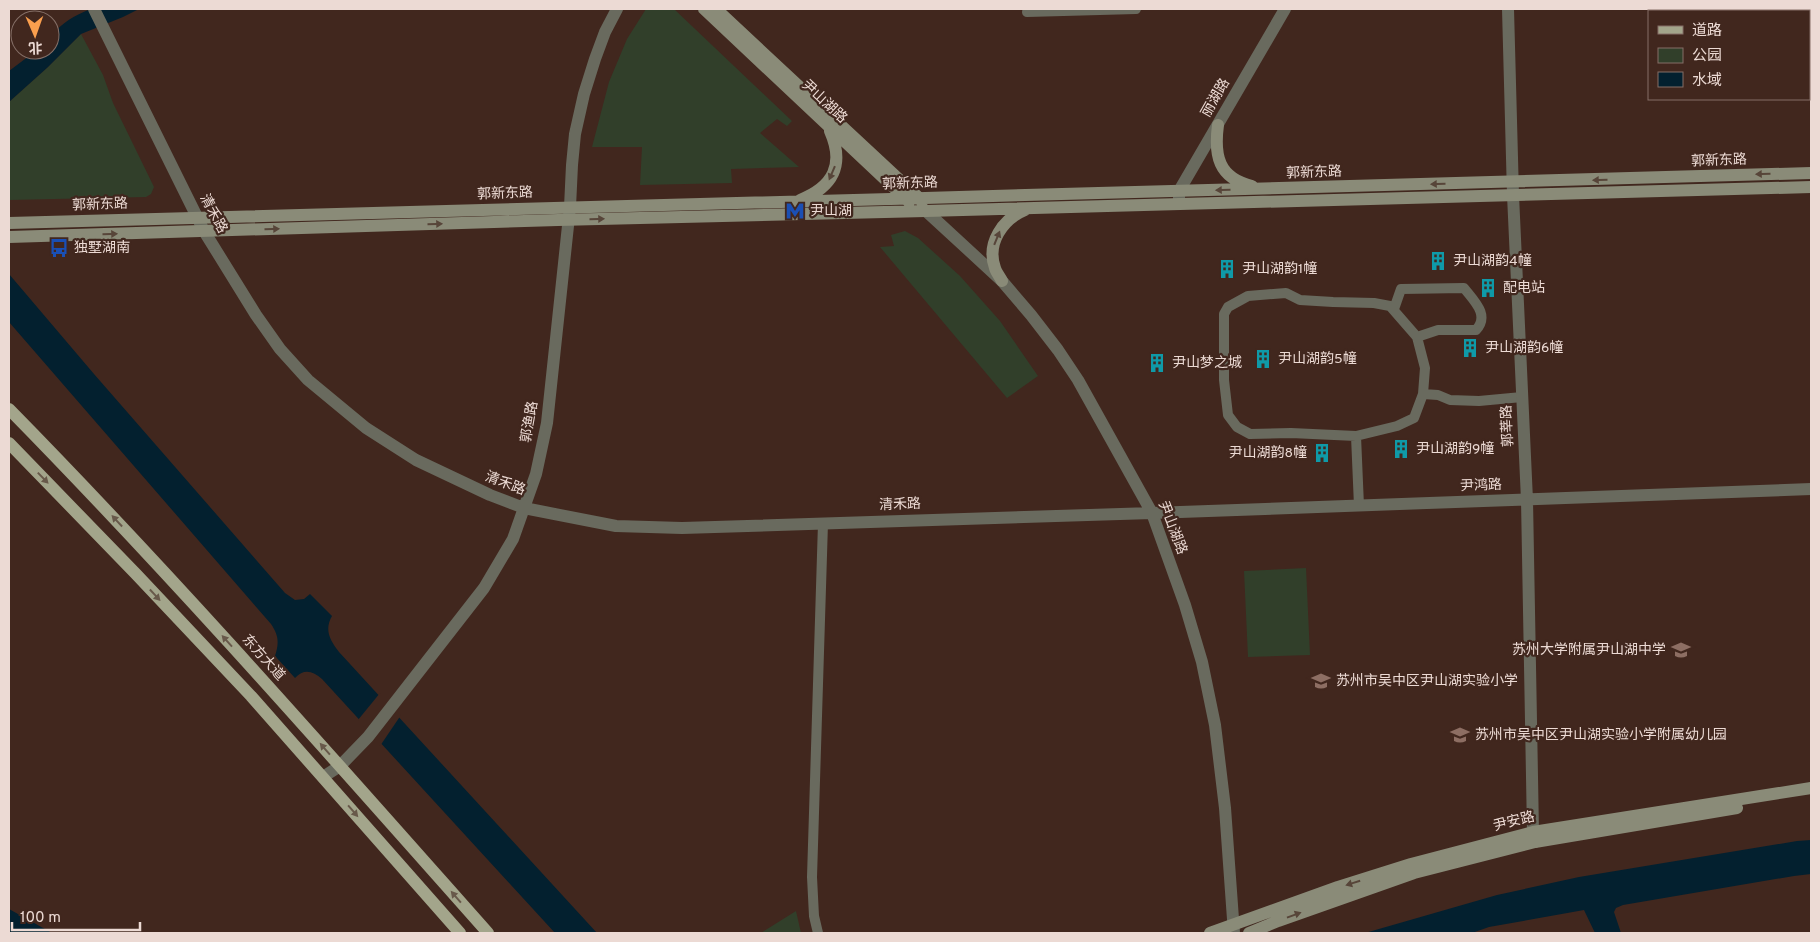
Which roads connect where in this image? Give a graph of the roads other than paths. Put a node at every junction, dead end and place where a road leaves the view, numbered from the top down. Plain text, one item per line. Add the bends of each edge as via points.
1 (94, 9) edge
2 (617, 9) edge
3 (704, 9) edge
4 (1136, 9) edge
5 (1286, 9) edge
6 (1508, 9) edge
7 (719, 10) edge
8 (1067, 10) edge
9 (1027, 12) dead end
10 (1218, 125) junction
11 (828, 127) junction
12 (1811, 173) edge
13 (1811, 187) edge
14 (1513, 188) junction
15 (1264, 189) junction
16 (1179, 198) junction
17 (920, 199) junction
18 (905, 200) junction
19 (794, 202) junction
20 (1029, 208) junction
21 (926, 212) junction
22 (569, 213) junction
23 (197, 218) junction
24 (9, 223) edge
25 (204, 231) junction
26 (9, 237) edge
27 (1002, 281) junction
28 (1394, 309) junction
29 (1417, 337) junction
30 (1423, 394) junction
31 (1522, 397) junction
32 (9, 409) edge
33 (1356, 436) junction
34 (9, 443) edge
35 (1811, 489) edge
36 (1527, 500) junction
37 (1359, 506) junction
38 (524, 508) junction
39 (1152, 513) junction
40 (822, 523) junction
41 (340, 766) junction
42 (322, 778) junction
43 (1811, 788) edge
44 (1811, 796) edge
45 (1534, 837) junction
46 (1234, 930) edge
47 (460, 933) edge
48 (488, 933) edge
49 (818, 933) edge
50 (1210, 933) edge
51 (1218, 933) edge
52 (1249, 933) edge

1 - 23 street, 清禾路
2 - 22 street, 郭渔路 via 605,32 584,94 575,134
3 - 11 main road, 尹山湖路
4 - 8 street
5 - 10 street, 丽湖路
6 - 14 street, 郭莘路
7 - 17 main road, 尹山湖路
8 - 9 street
10 - 15 main road via 1216,146 1223,167 1236,180
10 - 16 street, 丽湖路
11 - 18 main road, 尹山湖路
11 -> 19 main road via 837,152 833,175 819,191
12 -> 14 main road, 郭新东路
13 - 14 main road, 郭新东路
14 -> 15 main road, 郭新东路
14 - 16 main road, 郭新东路
14 - 31 street, 郭莘路
15 -> 16 main road, 郭新东路
16 - 17 main road, 郭新东路
16 - 20 main road, 郭新东路
17 - 18 main road, 郭新东路
17 - 21 main road, 尹山湖路
18 - 19 main road, 郭新东路
18 - 21 main road, 尹山湖路
19 - 22 main road, 郭新东路
20 - 21 main road, 郭新东路
27 -> 20 main road via 993,256 997,236 1007,220
22 -> 21 main road, 郭新东路
21 - 27 street, 尹山湖路
22 - 23 main road, 郭新东路
25 -> 22 main road, 郭新东路
22 - 38 street, 郭渔路 via 547,423 536,474
23 - 24 main road, 郭新东路
23 - 25 street, 清禾路
26 -> 25 main road, 郭新东路
25 - 38 street, 清禾路 via 256,315 308,380 366,428 416,460
27 - 39 street, 尹山湖路 via 1078,380
28 - 29 street
28 - 29 street via 1401,289 1464,288 1482,315 1482,324 1476,330 1438,330
28 - 33 street via 1374,303 1300,300 1286,293 1248,296 1228,307 1224,314 1228,415 1237,427 1250,434
29 - 30 street via 1425,368
30 - 31 street via 1450,400 1479,401
30 - 33 street via 1414,418 1397,426
31 - 36 street, 郭莘路
41 -> 32 main road, 东方大道 via 170,578
33 - 37 street
34 -> 42 main road via 251,696
35 - 36 street, 尹鸿路
36 - 37 street, 尹鸿路
36 - 45 street, 郭莘路
37 - 39 street, 尹鸿路
38 - 40 street, 清禾路 via 616,526 682,528
38 - 41 street, 郭渔路 via 513,539 484,588 368,737
39 - 40 street, 清禾路
39 - 46 street, 尹山湖路 via 1202,662 1215,725
40 - 49 street via 812,877
41 - 42 street, 郭渔路
48 -> 41 main road, 东方大道
42 -> 47 main road
43 - 45 main road, 尹安路
44 - 45 main road, 尹安路
45 -> 46 main road, 尹安路 via 1412,864 1338,887
52 -> 45 main road, 尹安路 via 1414,873
46 - 50 main road
46 - 51 main road

